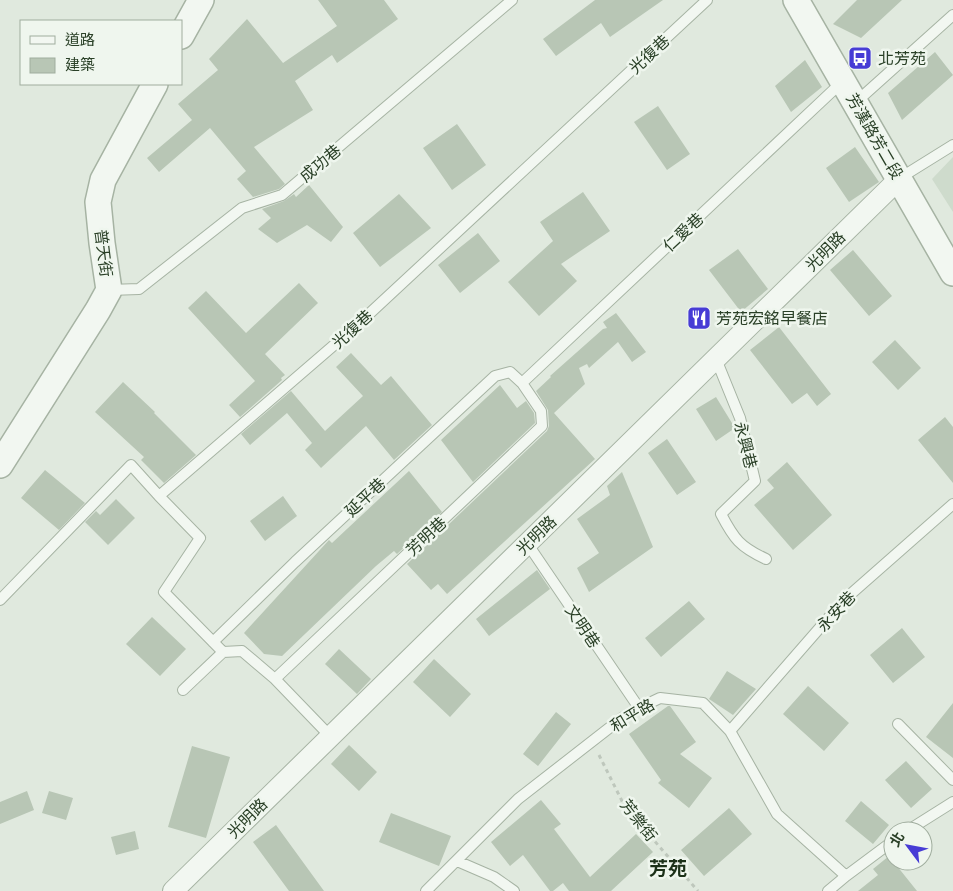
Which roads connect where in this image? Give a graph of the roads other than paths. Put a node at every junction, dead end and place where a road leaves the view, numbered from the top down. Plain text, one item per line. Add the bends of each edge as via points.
1 (201, 0) edge
2 (512, 0) edge
3 (707, 0) edge
4 (796, 0) edge
5 (953, 15) edge
6 (182, 34) edge
7 (843, 81) junction
8 (154, 85) edge
9 (855, 102) junction
10 (953, 145) edge
11 (900, 178) junction
12 (953, 273) edge
13 (109, 290) junction
14 (716, 360) junction
15 (522, 383) junction
16 (0, 465) edge
17 (159, 496) junction
18 (953, 504) edge
19 (527, 543) junction
20 (766, 559) dead end
21 (0, 600) edge
22 (213, 642) junction
23 (222, 652) junction
24 (274, 679) junction
25 (183, 690) dead end
26 (639, 708) junction
27 (898, 724) dead end
28 (730, 731) junction
29 (330, 736) junction
30 (953, 780) edge
31 (953, 802) edge
32 (923, 821) edge
33 (883, 848) edge
34 (457, 861) junction
35 (846, 876) junction
36 (173, 891) edge
37 (426, 891) edge
38 (514, 891) edge
39 (828, 891) edge

1 - 6 street
2 - 13 lane, 成功巷 via 282,195 242,208 139,289
3 - 17 lane, 光復巷 via 355,327
4 - 7 street, 芳漢路芳二段
5 - 9 lane
7 - 9 street, 芳漢路芳二段
7 - 15 lane, 仁愛巷
8 - 13 street, 普天街 via 103,180 98,202
9 - 11 street, 芳漢路芳二段
10 - 11 lane
11 - 12 street, 芳漢路芳二段
11 - 14 street, 光明路
13 - 16 street, 普天街
14 - 19 street, 光明路
14 - 20 lane, 永興巷 via 740,418 755,481 721,514 734,538 750,552
15 - 22 lane, 延平巷 via 510,372 495,376
15 - 24 lane, 芳明巷 via 541,411 542,426
17 - 21 lane via 131,465
17 - 22 lane via 200,538 164,592
18 - 28 lane, 永安巷 via 844,600
19 - 26 lane, 文明巷
19 - 29 street, 光明路
22 - 23 lane
23 - 24 lane via 242,651
23 - 25 lane
24 - 29 lane
26 - 28 lane, 和平路 via 660,698 703,704
26 - 34 lane, 和平路 via 518,799
27 - 30 lane
28 - 35 lane, 和平路 via 777,814
29 - 36 street, 光明路
31 - 32 lane
33 - 35 lane
34 - 37 lane, 和平路
34 - 38 lane via 494,877
35 - 39 lane

